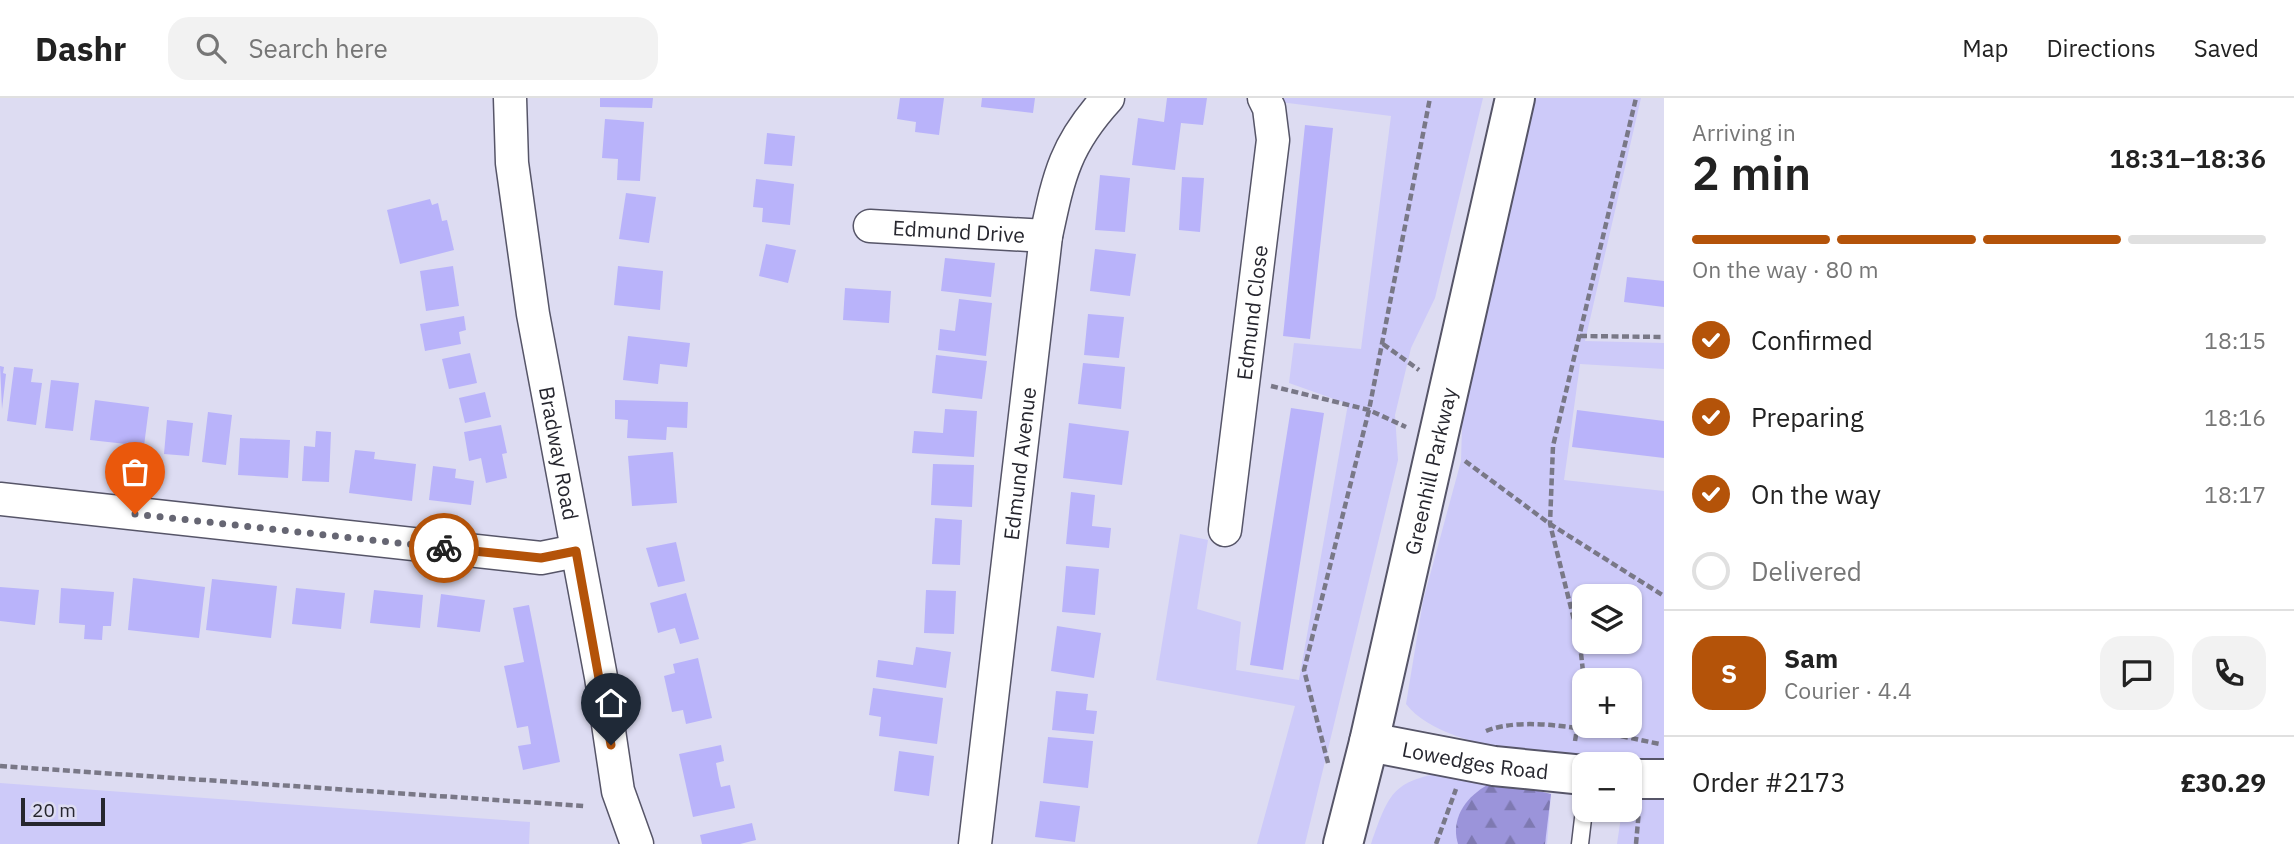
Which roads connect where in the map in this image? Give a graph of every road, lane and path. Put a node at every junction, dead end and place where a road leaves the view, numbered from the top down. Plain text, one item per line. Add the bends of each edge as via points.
1 (510, 98) edge
2 (1108, 98) edge
3 (1264, 98) edge
4 (1430, 98) edge
5 (1515, 98) edge
6 (1636, 98) edge
7 (870, 226) dead end
8 (1046, 236) junction
9 (1580, 336) junction
10 (1664, 337) edge
11 (1383, 344) junction
12 (1447, 389) junction
13 (0, 499) edge
14 (1225, 530) dead end
15 (576, 551) junction
16 (1583, 668) edge
17 (1369, 741) junction
18 (0, 766) edge
19 (1331, 773) dead end
20 (1572, 774) edge
21 (1642, 779) edge
22 (1664, 779) edge
23 (584, 806) dead end
24 (1583, 822) edge
25 (637, 844) edge
26 (975, 844) edge
27 (1343, 844) edge
28 (1580, 844) edge

1 - 15 street, Bradway Road via 512,163 533,314
2 - 8 street, Edmund Avenue via 1076,137 1058,180
3 - 14 street, Edmund Close via 1273,140
4 - 11 path
5 - 12 main road, Greenhill Parkway
6 - 9 path
7 - 8 street, Edmund Drive
8 - 26 street, Edmund Avenue
9 - 10 path
9 - 16 path via 1553,446 1549,489 1550,524
11 - 12 path
11 - 19 path via 1304,670
12 - 17 main road, Greenhill Parkway
13 - 15 street via 541,558
15 - 25 street, Bradway Road via 618,791
17 - 20 main road, Lowedges Road via 1494,766
17 - 27 main road, Greenhill Parkway
18 - 23 path
21 - 22 main road
24 - 28 lane

